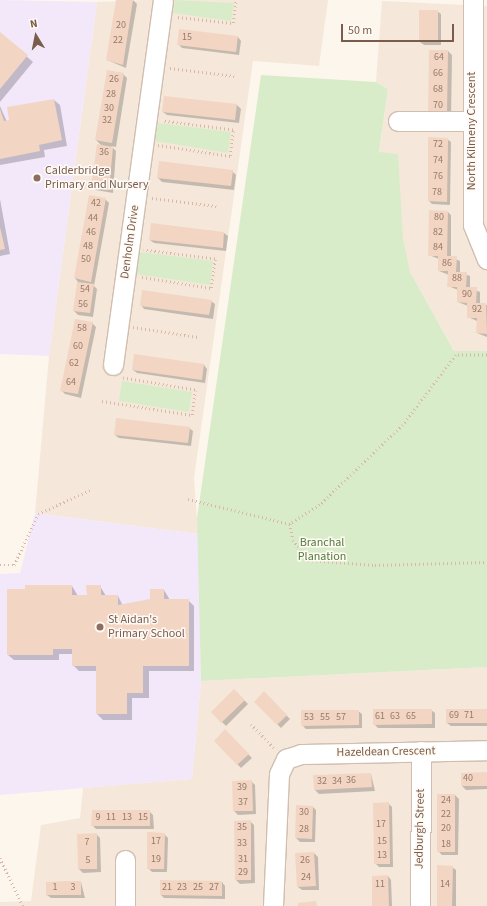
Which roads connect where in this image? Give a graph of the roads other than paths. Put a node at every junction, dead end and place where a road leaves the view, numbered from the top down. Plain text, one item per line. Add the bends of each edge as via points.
1 (473, 0) edge
2 (161, 7) edge
3 (479, 84) edge
4 (398, 121) dead end
5 (471, 121) junction
6 (487, 260) edge
7 (114, 371) road end
8 (487, 750) edge
9 (421, 751) junction
10 (125, 860) dead end
11 (125, 906) edge
12 (273, 906) edge
13 (420, 906) edge

1 - 3 street, North Kilmeny Crescent
2 - 7 street, Denholm Drive
3 - 5 street, North Kilmeny Crescent
4 - 5 street
5 - 6 street, North Kilmeny Crescent via 473,225
8 - 9 street, Hazeldean Crescent
9 - 12 street, Hazeldean Crescent via 300,754 286,759 279,774
9 - 13 street, Jedburgh Street
10 - 11 street

